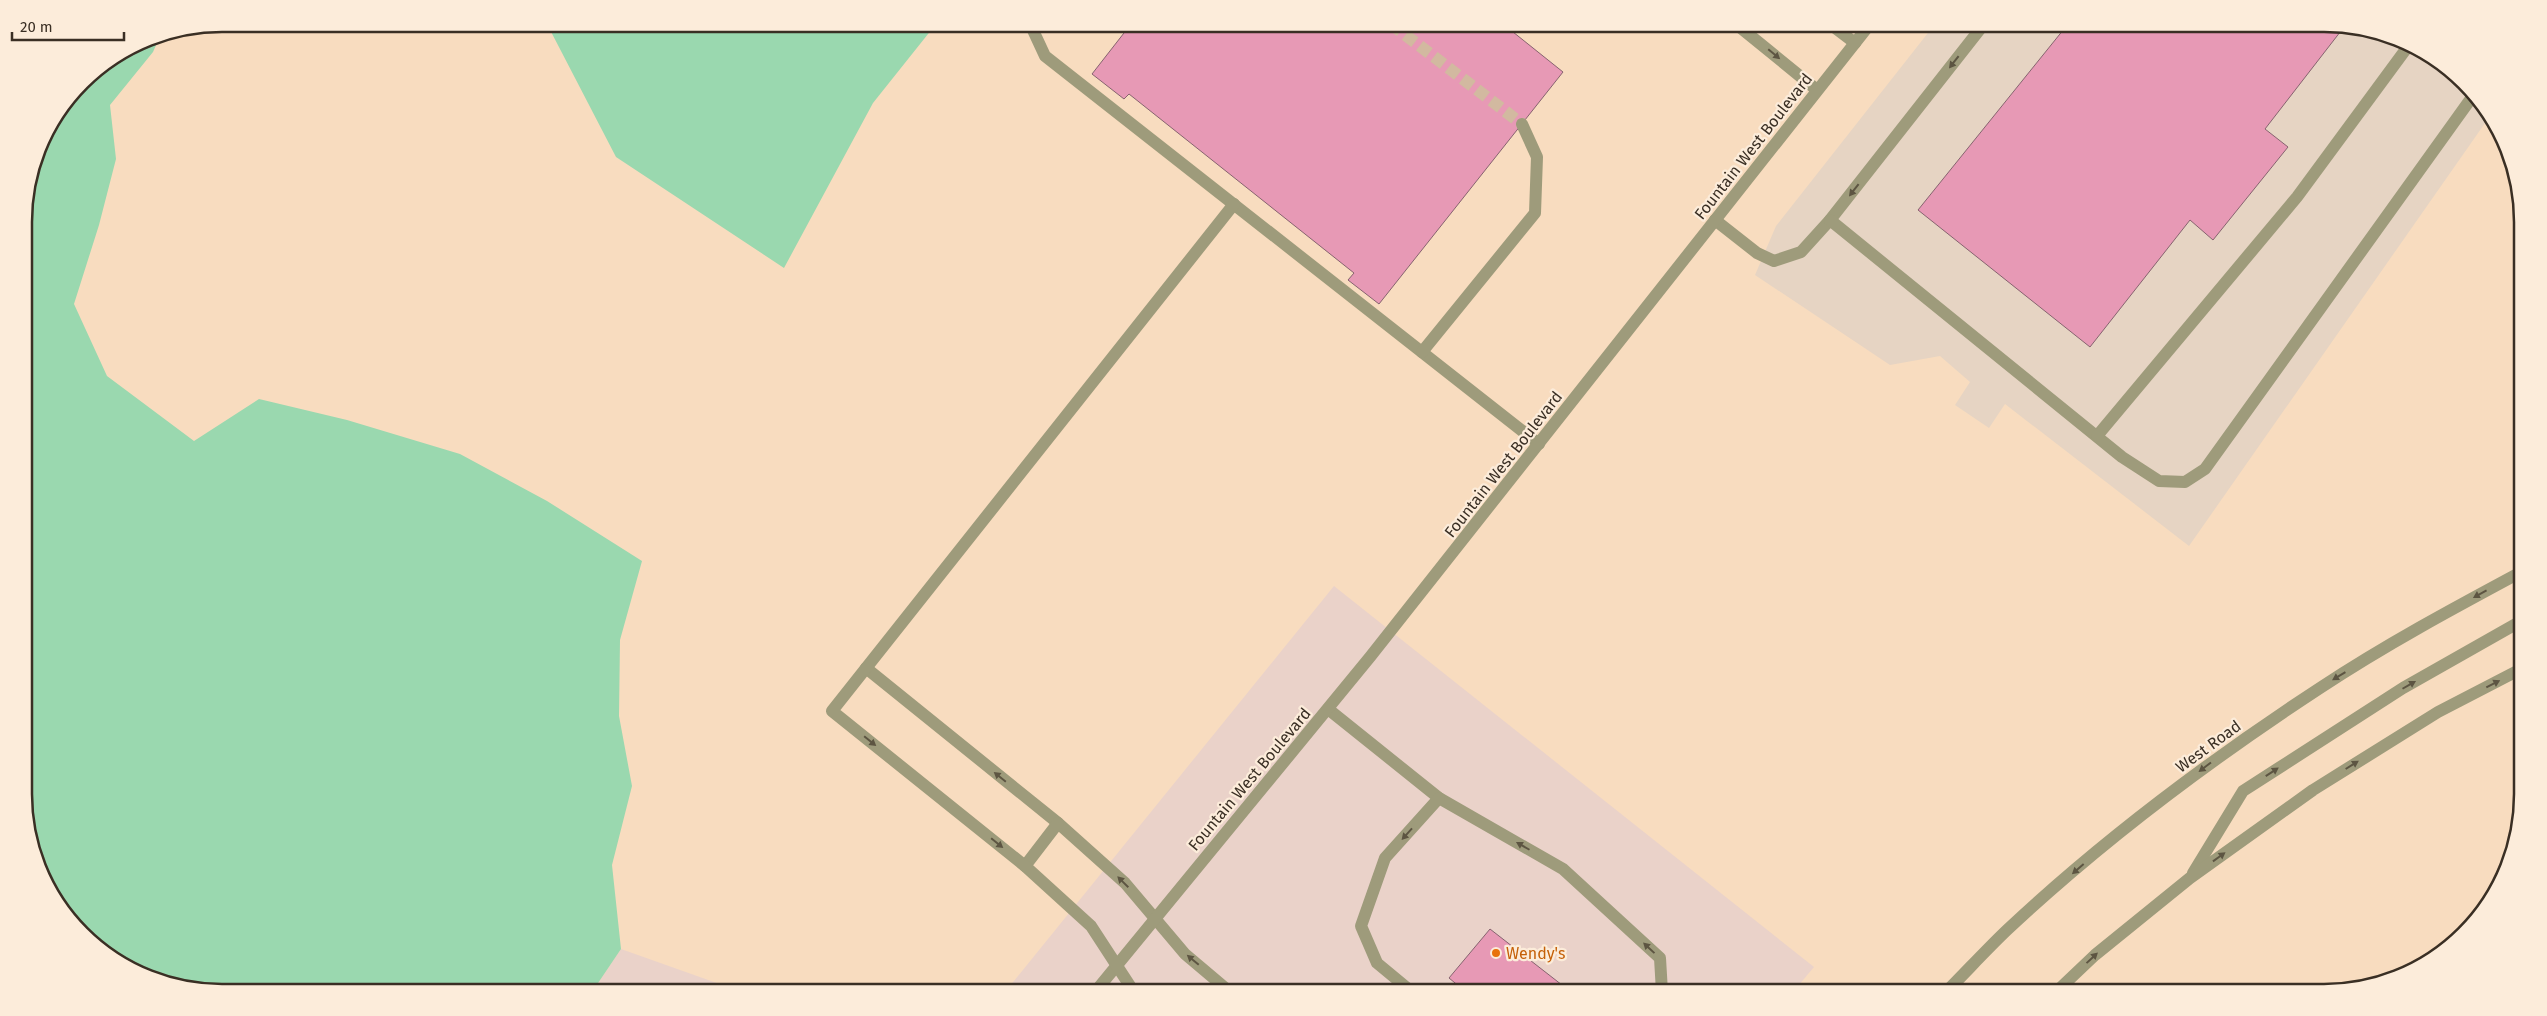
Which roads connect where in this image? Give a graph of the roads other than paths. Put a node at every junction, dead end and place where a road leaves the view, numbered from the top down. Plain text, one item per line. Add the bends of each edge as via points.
1 (1034, 32) edge
2 (1746, 32) edge
3 (1841, 32) edge
4 (1864, 32) edge
5 (1978, 32) edge
6 (1855, 43) junction
7 (2405, 51) edge
8 (1817, 90) junction
9 (2470, 100) edge
10 (1522, 124) tunnel mouth
11 (1234, 204) junction
12 (1715, 220) junction
13 (1830, 220) junction
14 (1422, 352) junction
15 (2096, 436) junction
16 (1539, 444) junction
17 (2514, 576) edge
18 (2514, 625) edge
19 (866, 668) junction
20 (2514, 673) edge
21 (1328, 709) junction
22 (1439, 798) junction
23 (1058, 824) junction
24 (1025, 866) junction
25 (2190, 878) junction
26 (1155, 919) junction
27 (1116, 967) junction
28 (1102, 984) edge
29 (1128, 984) edge
30 (1221, 984) edge
31 (1402, 984) edge
32 (1662, 984) edge
33 (1954, 984) edge
34 (2064, 984) edge

1 - 11 street via 1045,56
2 -> 8 street
3 - 6 street
4 - 6 street, Fountain West Boulevard
5 -> 13 street
6 - 8 street, Fountain West Boulevard
7 - 15 street via 2297,197
8 - 12 street, Fountain West Boulevard
9 - 15 street via 2205,469 2185,482 2159,481
10 - 14 street via 1537,157 1535,212
11 - 14 street
11 - 19 street
12 - 13 street via 1757,253 1774,261 1801,252
12 - 16 street, Fountain West Boulevard
13 - 15 street
14 - 16 street
16 - 21 street, Fountain West Boulevard
17 -> 33 street, West Road via 2420,627 2321,687 2209,764 2109,841 2007,930
25 -> 18 street via 2243,791 2403,688
23 -> 19 street
19 -> 24 street via 832,711
25 -> 20 street via 2312,790 2438,712
21 - 22 street
21 - 26 street, Fountain West Boulevard
22 -> 31 street via 1385,858 1361,926 1377,963
32 -> 22 street via 1660,958 1563,869
23 - 24 street
26 -> 23 street via 1125,883
24 - 27 street via 1091,926
34 -> 25 street
26 - 27 street, Fountain West Boulevard
30 -> 26 street via 1185,954
27 - 28 street, Fountain West Boulevard
27 - 29 street

